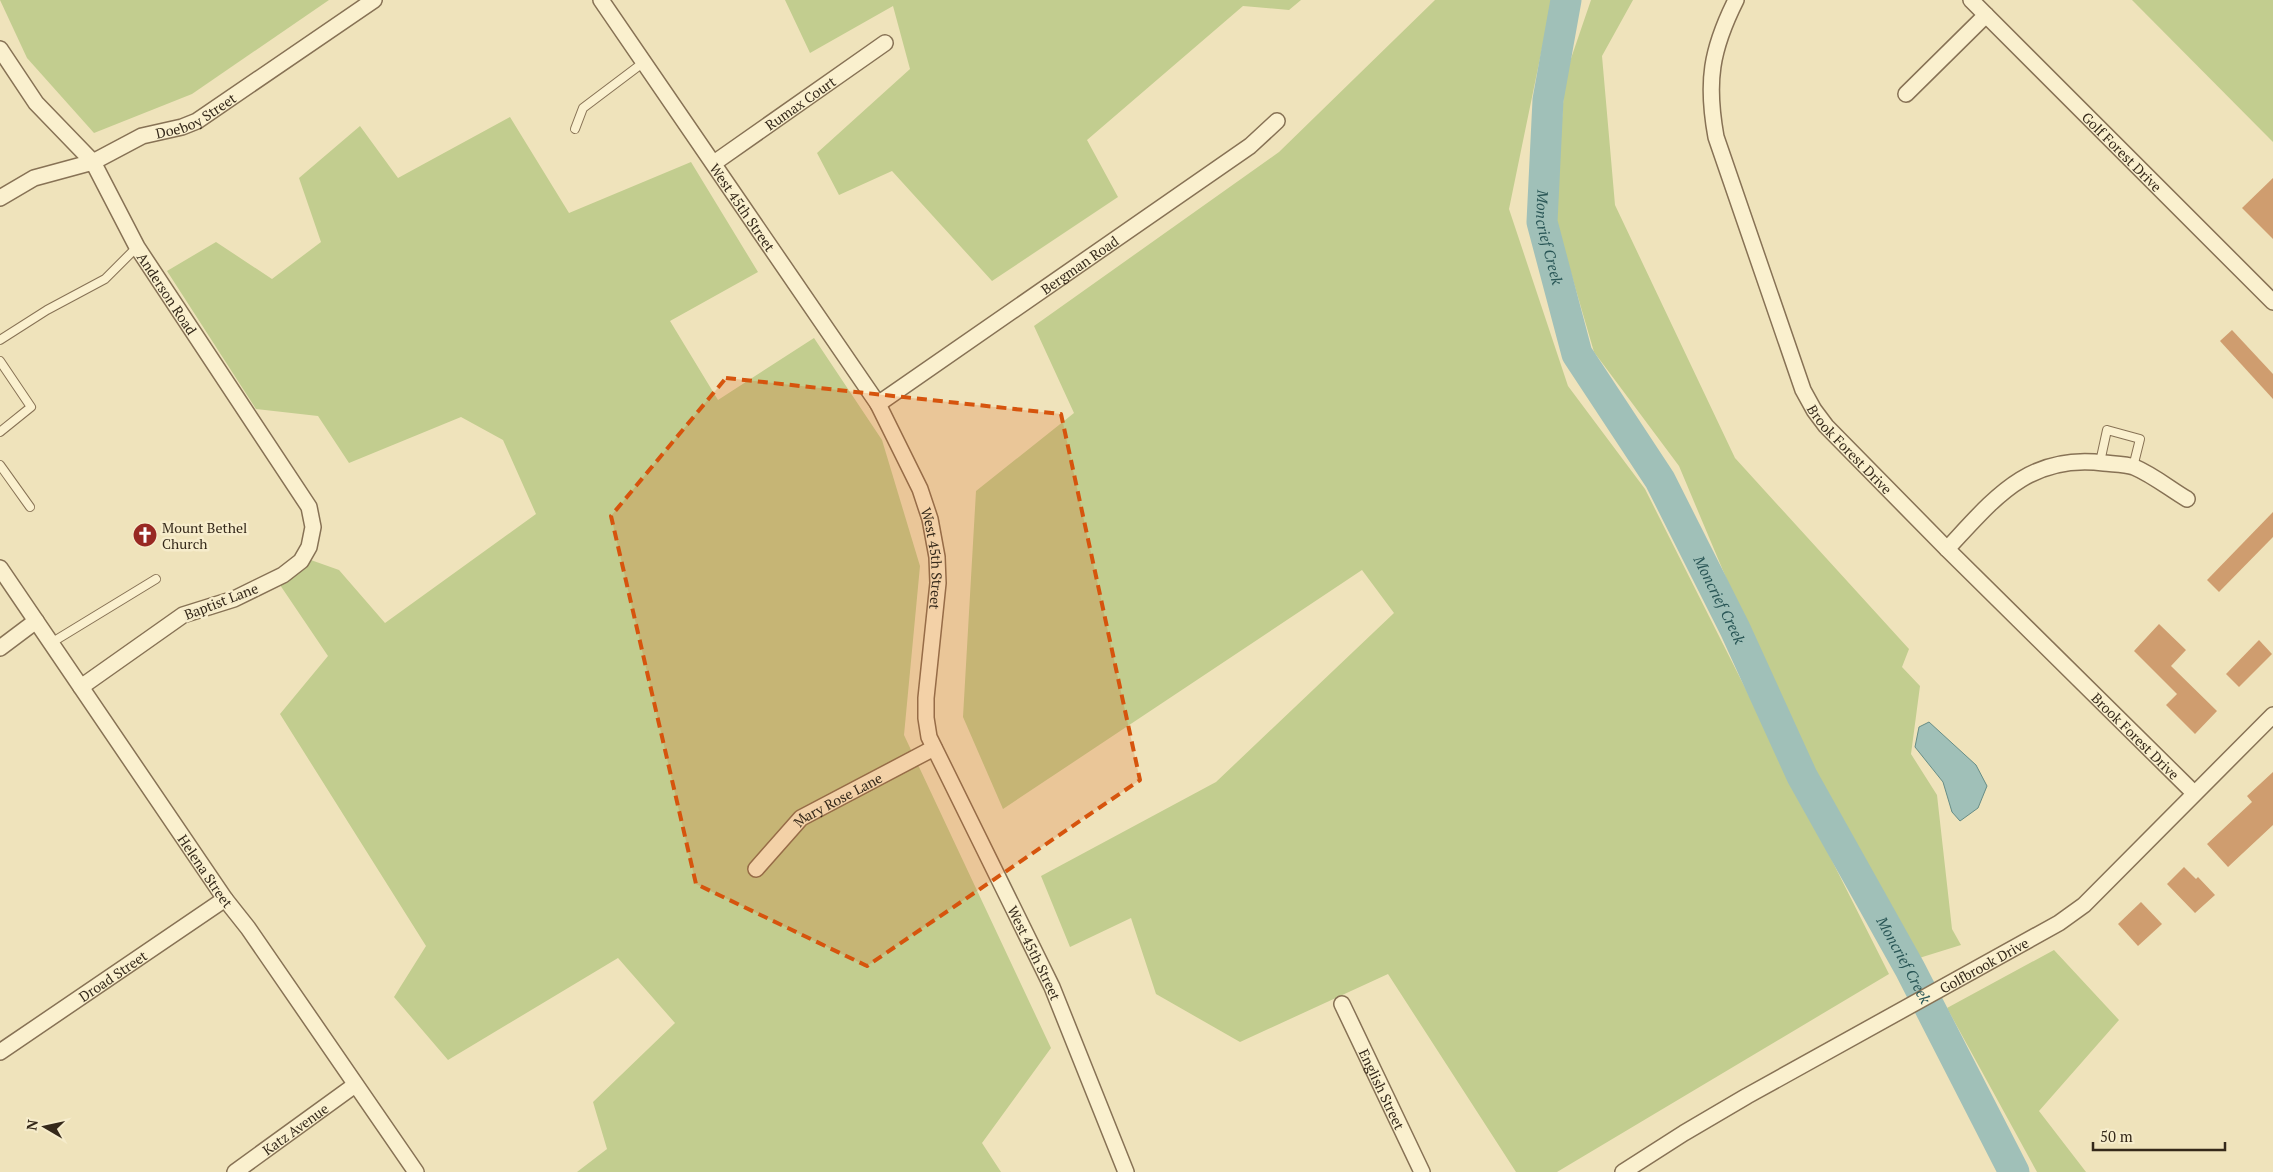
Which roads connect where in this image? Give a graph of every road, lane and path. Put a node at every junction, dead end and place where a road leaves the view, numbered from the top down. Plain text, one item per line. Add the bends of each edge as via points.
1 (374, 0) edge
2 (600, 0) edge
3 (1736, 0) edge
4 (1971, 0) edge
5 (1986, 15) junction
6 (885, 43) dead end
7 (0, 49) edge
8 (644, 62) junction
9 (1906, 94) dead end
10 (1277, 121) dead end
11 (575, 129) dead end
12 (93, 162) junction
13 (714, 163) junction
14 (0, 198) edge
15 (137, 247) junction
16 (2273, 302) edge
17 (0, 340) edge
18 (0, 361) edge
19 (878, 404) junction
20 (0, 432) edge
21 (2100, 462) junction
22 (0, 465) edge
23 (2133, 467) junction
24 (2187, 499) dead end
25 (30, 507) dead end
26 (309, 547) joint
27 (1947, 549) junction
28 (0, 568) edge
29 (156, 580) dead end
30 (36, 621) junction
31 (52, 643) junction
32 (0, 648) edge
33 (81, 688) junction
34 (2273, 715) edge
35 (934, 748) junction
36 (2194, 793) junction
37 (756, 869) dead end
38 (225, 899) junction
39 (1342, 1004) dead end
40 (0, 1052) edge
41 (355, 1085) junction
42 (235, 1172) edge
43 (416, 1172) edge
44 (1126, 1172) edge
45 (1422, 1172) edge
46 (1623, 1172) edge

1 - 12 street, Doeboy Street via 198,121 142,136
2 - 8 street, West 45th Street
3 - 27 street, Brook Forest Drive via 1722,28 1713,58 1711,110 1716,137 1803,390 1826,426
4 - 5 street, Golf Forest Drive
5 - 9 street
5 - 16 street, Golf Forest Drive
6 - 13 street, Rumax Court
7 - 12 street, Anderson Road via 36,103
8 - 11 lane via 583,108
8 - 13 street, West 45th Street
10 - 19 street, Bergman Road via 1250,146
12 - 14 street, Doeboy Street via 34,178
12 - 15 street, Anderson Road
13 - 19 street, West 45th Street
15 - 17 lane via 105,279
15 - 26 street, Anderson Road via 309,506 313,527
18 - 20 lane via 31,407
19 - 35 street, West 45th Street via 920,489 937,557 938,583 926,718
21 - 23 street
21 - 23 lane via 2107,430 2140,440
21 - 27 street via 2073,462 2033,472 2013,483
22 - 25 lane
23 - 24 street
26 - 33 street, Baptist Lane via 301,561 283,575 234,598 183,615
27 - 36 street, Brook Forest Drive
28 - 30 street, Helena Street
29 - 31 lane
30 - 31 street, Helena Street
30 - 32 street
31 - 33 street, Helena Street
33 - 38 street, Helena Street
34 - 36 street, Golfbrook Drive
35 - 37 street, Mary Rose Lane via 801,818
35 - 44 street, West 45th Street via 1052,987
36 - 46 street, Golfbrook Drive via 2084,905 2059,922 1715,1114
38 - 40 street, Droad Street
38 - 41 street, Helena Street
39 - 45 street, English Street
41 - 42 street, Katz Avenue
41 - 43 street, Helena Street

